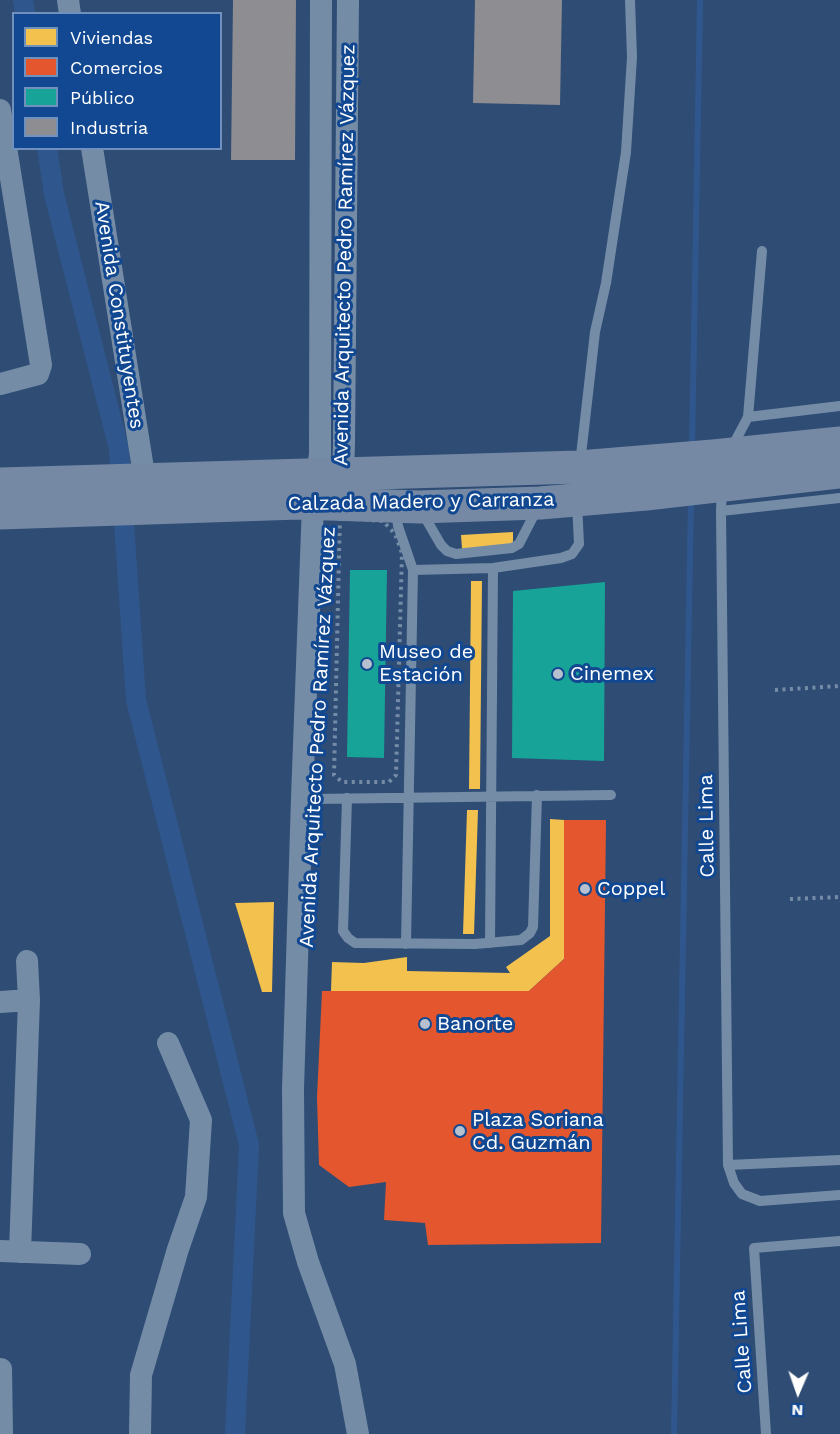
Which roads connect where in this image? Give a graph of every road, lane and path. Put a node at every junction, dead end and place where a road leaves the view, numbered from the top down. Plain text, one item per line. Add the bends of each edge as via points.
1 (321, 0) edge
2 (348, 0) edge
3 (630, 0) edge
4 (0, 110) edge
5 (92, 150) edge
6 (320, 194) junction
7 (346, 195) junction
8 (762, 251) dead end
9 (0, 384) edge
10 (840, 406) edge
11 (748, 417) junction
12 (840, 443) edge
13 (840, 472) edge
14 (721, 477) junction
15 (578, 483) junction
16 (0, 484) edge
17 (325, 489) junction
18 (128, 492) junction
19 (400, 493) junction
20 (52, 497) junction
21 (840, 498) edge
22 (540, 503) junction
23 (0, 513) edge
24 (492, 568) junction
25 (413, 570) junction
26 (840, 686) edge
27 (775, 690) dead end
28 (389, 782) joint
29 (537, 795) junction
30 (611, 795) dead end
31 (491, 796) junction
32 (409, 797) junction
33 (347, 798) junction
34 (314, 799) junction
35 (840, 897) edge
36 (790, 899) dead end
37 (490, 943) junction
38 (406, 944) junction
39 (27, 961) dead end
40 (29, 1000) junction
41 (0, 1002) edge
42 (168, 1043) dead end
43 (840, 1160) edge
44 (728, 1165) junction
45 (840, 1195) edge
46 (840, 1241) edge
47 (10, 1251) edge
48 (80, 1254) dead end
49 (308, 1262) junction
50 (1, 1369) edge
51 (2, 1434) edge
52 (140, 1434) edge
53 (358, 1434) edge
54 (766, 1434) edge

1 - 6 street, Avenida Arquitecto Pedro Ramírez Vázquez
2 - 7 street, Avenida Arquitecto Pedro Ramírez Vázquez
3 - 15 lane via 632,57 626,152 595,332
4 - 9 street via 41,365 38,374
5 - 18 street, Avenida Constituyentes
6 - 7 street
6 - 17 street, Avenida Arquitecto Pedro Ramírez Vázquez via 320,454
7 - 17 street, Avenida Arquitecto Pedro Ramírez Vázquez
8 - 11 lane
10 - 11 lane
11 - 14 lane
12 - 14 main road, Calzada Madero y Carranza
13 - 14 main road, Calzada Madero y Carranza
14 - 15 main road, Calzada Madero y Carranza
14 - 21 lane
14 - 44 lane, Calle Lima
15 - 19 main road, Calzada Madero y Carranza
15 - 22 main road, Calzada Madero y Carranza
15 - 24 lane via 579,544 572,554
16 - 20 main road, Calzada Madero y Carranza
17 - 18 main road, Calzada Madero y Carranza
17 - 19 main road, Calzada Madero y Carranza
17 - 34 street, Avenida Arquitecto Pedro Ramírez Vázquez
17 - 49 street, Avenida Arquitecto Pedro Ramírez Vázquez via 293,1089 294,1213
18 - 20 main road, Calzada Madero y Carranza
19 - 22 main road, Calzada Madero y Carranza
19 - 22 lane via 441,545 456,554 513,548 519,544
19 - 25 lane via 398,526
20 - 23 main road, Calzada Madero y Carranza
24 - 25 lane
24 - 31 lane
25 - 32 lane
26 - 27 path
28 - 28 path via 342,782 334,775 340,512 354,512 357,519 383,521 395,534 402,554 396,775
29 - 30 lane
29 - 31 lane
29 - 37 lane via 533,927 521,940
31 - 32 lane
31 - 37 lane
32 - 33 lane
32 - 38 lane
33 - 34 lane
33 - 38 lane via 344,931 355,942
34 - 49 street, Avenida Arquitecto Pedro Ramírez Vázquez via 308,951
35 - 36 path
37 - 38 lane
39 - 40 street
40 - 41 street
40 - 47 street
42 - 52 street via 201,1120 196,1197 141,1375
43 - 44 lane
44 - 45 lane via 742,1194 760,1201
46 - 54 lane, Calle Lima via 754,1248
47 - 48 street
49 - 53 street, Avenida Arquitecto Pedro Ramírez Vázquez via 345,1364
50 - 51 street

